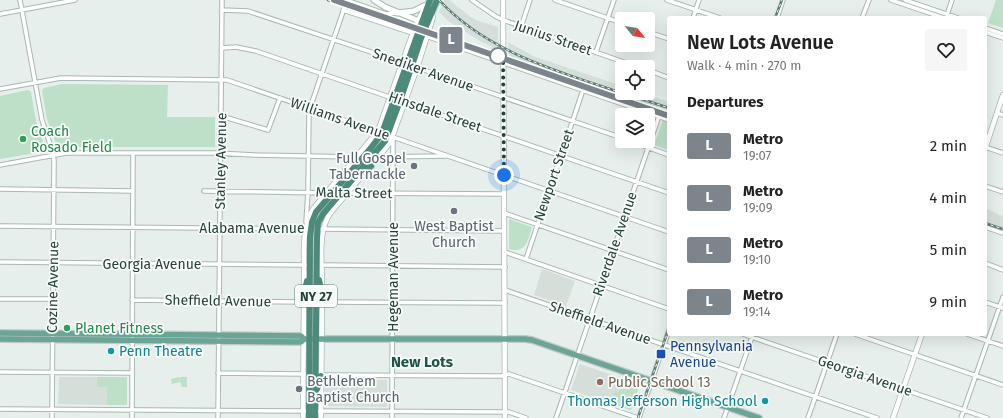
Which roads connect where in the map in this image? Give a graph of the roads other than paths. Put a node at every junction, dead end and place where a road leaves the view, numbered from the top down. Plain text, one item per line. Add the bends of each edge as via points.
1 (20, 0) edge
2 (75, 0) edge
3 (222, 0) edge
4 (346, 0) edge
5 (374, 0) edge
6 (430, 0) edge
7 (438, 0) edge
8 (472, 0) edge
9 (503, 0) edge
10 (530, 0) edge
11 (555, 0) edge
12 (614, 0) edge
13 (667, 0) edge
14 (699, 0) edge
15 (782, 0) edge
16 (869, 0) edge
17 (891, 0) edge
18 (905, 0) edge
19 (952, 0) edge
20 (424, 6) junction
21 (22, 10) junction
22 (222, 10) junction
23 (343, 10) junction
24 (695, 10) junction
25 (397, 13) junction
26 (0, 14) edge
27 (693, 16) edge
28 (714, 16) edge
29 (778, 16) edge
30 (863, 16) edge
31 (943, 16) edge
32 (944, 16) edge
33 (946, 16) edge
34 (608, 18) junction
35 (503, 20) junction
36 (615, 20) edge
37 (422, 22) junction
38 (521, 27) junction
39 (987, 29) edge
40 (412, 32) junction
41 (987, 33) edge
42 (655, 34) edge
43 (1003, 34) edge
44 (426, 36) junction
45 (667, 38) edge
46 (1003, 38) edge
47 (333, 39) junction
48 (222, 48) junction
49 (596, 52) junction
50 (618, 60) edge
51 (503, 63) junction
52 (409, 65) junction
53 (655, 73) edge
54 (321, 74) junction
55 (667, 77) edge
56 (222, 80) junction
57 (35, 82) junction
58 (0, 89) edge
59 (583, 90) junction
60 (1003, 95) edge
61 (280, 98) junction
62 (503, 98) junction
63 (397, 100) junction
64 (310, 108) junction
65 (997, 113) junction
66 (1003, 115) edge
67 (221, 116) junction
68 (658, 116) junction
69 (667, 119) edge
70 (573, 121) junction
71 (655, 125) edge
72 (385, 134) junction
73 (504, 136) junction
74 (615, 136) edge
75 (987, 141) edge
76 (648, 148) edge
77 (651, 148) edge
78 (987, 148) edge
79 (667, 153) edge
80 (1003, 153) edge
81 (133, 154) junction
82 (220, 154) junction
83 (54, 155) junction
84 (307, 156) junction
85 (449, 156) junction
86 (561, 156) junction
87 (357, 157) junction
88 (379, 157) junction
89 (394, 157) junction
90 (0, 165) edge
91 (371, 166) junction
92 (504, 175) junction
93 (352, 180) junction
94 (636, 182) junction
95 (987, 187) edge
96 (0, 189) edge
97 (54, 190) junction
98 (549, 190) junction
99 (133, 191) junction
100 (204, 192) dead end
101 (220, 192) junction
102 (308, 192) junction
103 (667, 192) edge
104 (1003, 192) edge
105 (329, 193) junction
106 (344, 193) junction
107 (394, 193) junction
108 (504, 194) junction
109 (504, 213) junction
110 (624, 216) junction
111 (537, 225) junction
112 (0, 226) edge
113 (54, 226) junction
114 (133, 227) junction
115 (220, 228) junction
116 (312, 228) junction
117 (987, 228) edge
118 (394, 230) junction
119 (504, 231) junction
120 (667, 231) edge
121 (1003, 233) edge
122 (613, 251) junction
123 (505, 252) junction
124 (526, 259) junction
125 (0, 262) edge
126 (53, 263) junction
127 (133, 264) junction
128 (219, 264) junction
129 (987, 264) edge
130 (305, 265) junction
131 (393, 266) junction
132 (505, 267) junction
133 (316, 268) junction
134 (667, 269) edge
135 (1003, 270) edge
136 (601, 285) junction
137 (505, 290) junction
138 (304, 294) junction
139 (322, 294) joint
140 (1003, 297) edge
141 (0, 299) edge
142 (53, 299) junction
143 (132, 300) junction
144 (219, 301) junction
145 (304, 302) junction
146 (322, 302) junction
147 (393, 302) junction
148 (505, 303) junction
149 (987, 303) edge
150 (667, 307) edge
151 (1001, 307) edge
152 (589, 319) junction
153 (0, 334) edge
154 (132, 335) junction
155 (667, 336) edge
156 (752, 336) edge
157 (836, 336) edge
158 (861, 336) edge
159 (921, 336) edge
160 (973, 336) edge
161 (52, 337) junction
162 (505, 338) junction
163 (219, 339) junction
164 (313, 339) junction
165 (392, 339) junction
166 (0, 340) edge
167 (988, 341) junction
168 (132, 342) junction
169 (664, 344) junction
170 (1003, 346) edge
171 (577, 355) junction
172 (915, 355) junction
173 (827, 363) junction
174 (740, 371) junction
175 (0, 372) edge
176 (53, 372) junction
177 (132, 372) junction
178 (218, 374) junction
179 (304, 374) junction
180 (392, 375) junction
181 (505, 375) junction
182 (321, 376) junction
183 (976, 376) junction
184 (652, 381) junction
185 (1003, 385) edge
186 (903, 389) junction
187 (564, 392) junction
188 (315, 396) junction
189 (816, 397) junction
190 (728, 407) junction
191 (0, 409) edge
192 (52, 410) junction
193 (132, 410) junction
194 (964, 410) junction
195 (218, 411) junction
196 (392, 412) junction
197 (312, 413) edge
198 (505, 415) edge
199 (52, 418) edge
200 (132, 418) edge
201 (218, 418) edge
202 (303, 418) edge
203 (321, 418) edge
204 (392, 418) edge
205 (526, 418) edge
206 (556, 418) edge
207 (639, 418) edge
208 (724, 418) edge
209 (759, 418) edge
210 (808, 418) edge
211 (877, 418) edge
212 (893, 418) edge
213 (961, 418) edge
214 (987, 418) edge

1 - 21 street, Cozine Avenue
2 - 21 street
3 - 22 street, Stanley Avenue
4 - 23 street
4 - 25 street via 386,14
5 - 25 main road
6 - 20 street
6 - 37 highway, NY 27
7 - 37 highway, NY 27
7 - 44 street
8 - 35 street, Junius Street
9 - 35 street
10 - 38 street
11 - 34 street
12 - 34 street
13 - 24 street
14 - 24 street
15 - 29 street
16 - 30 street
17 - 31 street
18 - 32 street
19 - 33 street
20 - 25 main road via 414,11
20 - 37 street
21 - 26 street
21 - 57 street, Cozine Avenue
22 - 47 street, Snediker Avenue via 248,11
22 - 48 street, Stanley Avenue
23 - 40 street
23 - 47 street
24 - 27 street
24 - 28 street
25 - 37 main road
34 - 36 street
34 - 49 street
35 - 38 street, Junius Street
35 - 51 street
37 - 40 street
37 - 52 highway, NY 27
38 - 49 street, Junius Street
39 - 43 street
40 - 52 street
41 - 46 street
42 - 45 street
44 - 51 street
44 - 52 street
47 - 52 street, Snediker Avenue
47 - 54 street
48 - 54 street, Hinsdale Street via 236,47 256,51
48 - 56 street, Stanley Avenue
49 - 50 street, Junius Street
51 - 59 street
51 - 62 street
52 - 62 street, Snediker Avenue
52 - 63 highway, NY 27
52 - 63 street
53 - 55 street
54 - 63 street, Hinsdale Street
54 - 64 street
56 - 57 street, Williams Avenue via 69,77
56 - 61 street, Williams Avenue
56 - 67 street, Stanley Avenue
57 - 58 street, Williams Avenue
57 - 83 street, Cozine Avenue via 42,120
59 - 68 street
59 - 70 street, Newport Street
60 - 65 street
61 - 64 street, Williams Avenue
61 - 67 street via 268,130
62 - 70 street, Snediker Avenue
62 - 73 street
63 - 72 highway, NY 27
63 - 72 street
63 - 73 street, Hinsdale Street
64 - 72 street, Williams Avenue
64 - 84 street
65 - 66 street
65 - 75 street
67 - 82 street, Stanley Avenue
68 - 69 street
68 - 71 street, Riverdale Avenue
70 - 74 street, Snediker Avenue
70 - 86 street, Newport Street
72 - 85 street, Williams Avenue
72 - 87 street
72 - 88 street via 390,143
72 - 89 street, Hegeman Avenue
72 - 93 highway, NY 27 via 380,147
72 - 105 highway, NY 27
73 - 86 street, Hinsdale Street
73 - 92 street
76 - 94 street, Riverdale Avenue
77 - 79 street
78 - 80 street
81 - 82 street
81 - 83 street
81 - 99 street
82 - 84 street
82 - 101 street, Stanley Avenue
83 - 90 street
83 - 97 street, Cozine Avenue
84 - 87 street
84 - 102 street
85 - 89 street
85 - 92 street, Williams Avenue
86 - 94 street, Hinsdale Street
86 - 98 street, Newport Street
87 - 105 street
88 - 89 street
88 - 91 street
89 - 107 street, Hegeman Avenue
91 - 93 highway
91 - 106 street
92 - 98 street, Williams Avenue
92 - 108 street
93 - 106 highway, NY 27
94 - 103 street, Hinsdale Street
94 - 110 street, Riverdale Avenue
95 - 104 street
96 - 97 street
97 - 99 street
97 - 113 street, Cozine Avenue
98 - 110 street, Williams Avenue
98 - 111 street, Newport Street
99 - 114 street
100 - 101 street, Malta Street
101 - 102 street, Malta Street
101 - 115 street, Stanley Avenue
102 - 105 street, Malta Street
102 - 116 street
105 - 106 street, Malta Street
105 - 116 highway, NY 27 via 316,213
106 - 107 street, Malta Street
106 - 116 highway, NY 27
107 - 108 street, Malta Street
107 - 118 street, Hegeman Avenue
108 - 109 street
109 - 111 street
109 - 119 street
110 - 120 street, Williams Avenue
110 - 122 street, Riverdale Avenue
111 - 122 street
111 - 124 street, Newport Street
112 - 113 street, Alabama Avenue
113 - 114 street, Alabama Avenue
113 - 126 street, Cozine Avenue
114 - 115 street, Alabama Avenue
114 - 127 street
115 - 116 street, Alabama Avenue
115 - 128 street, Stanley Avenue
116 - 118 street, Alabama Avenue
116 - 130 street
116 - 133 highway, NY 27
117 - 121 street
118 - 119 street, Alabama Avenue
118 - 131 street, Hegeman Avenue
119 - 123 street
122 - 134 street
122 - 136 street, Riverdale Avenue
123 - 124 street
123 - 132 street
124 - 136 street
125 - 126 street, Georgia Avenue
126 - 127 street, Georgia Avenue
126 - 142 street, Cozine Avenue
127 - 128 street, Georgia Avenue
127 - 143 street
128 - 130 street, Georgia Avenue
128 - 144 street, Stanley Avenue
129 - 135 street
130 - 138 street
131 - 132 street
131 - 133 street
131 - 147 street, Hegeman Avenue
132 - 137 street
133 - 138 highway
133 - 139 highway
133 - 164 highway, NY 27
136 - 150 street
136 - 152 street, Riverdale Avenue
137 - 148 street
137 - 152 street, Sheffield Avenue
138 - 145 street
139 - 146 street
140 - 151 street
141 - 142 street
142 - 161 street, Cozine Avenue
143 - 144 street, Sheffield Avenue
143 - 154 street
144 - 145 street, Sheffield Avenue
144 - 163 street, Stanley Avenue
145 - 164 street
146 - 147 street
146 - 164 street
147 - 148 street
147 - 165 street, Hegeman Avenue
148 - 162 street
149 - 151 street
151 - 167 street
152 - 169 street, Sheffield Avenue
152 - 171 street, Riverdale Avenue
153 - 161 main road
154 - 161 main road
154 - 163 main road
154 - 168 street
155 - 169 street
156 - 173 street, Georgia Avenue
156 - 174 street
157 - 173 street
158 - 172 street
159 - 172 street
160 - 167 street
161 - 166 main road
161 - 168 main road
161 - 176 street, Cozine Avenue
162 - 165 main road
162 - 171 main road via 532,340
162 - 181 street
163 - 164 main road via 301,336
163 - 168 main road
163 - 178 street, Stanley Avenue
164 - 165 main road
164 - 179 street
164 - 182 street
164 - 188 highway, NY 27
164 - 197 highway, NY 27
165 - 180 street, Hegeman Avenue
167 - 170 street
167 - 183 street
168 - 177 street
169 - 174 street, Sheffield Avenue
169 - 184 street
171 - 184 main road
171 - 187 street, Riverdale Avenue
172 - 183 street
172 - 186 street
173 - 186 street, Georgia Avenue
173 - 189 street
174 - 189 street, Sheffield Avenue
174 - 190 street
175 - 176 street
176 - 177 street
176 - 192 street, Cozine Avenue
177 - 193 street
178 - 179 street
178 - 195 street, Stanley Avenue
179 - 197 street
180 - 181 street
180 - 182 street
180 - 196 street, Hegeman Avenue
181 - 187 street via 509,374
181 - 198 street
182 - 188 highway
182 - 197 street
183 - 185 street
183 - 194 street
184 - 190 main road
184 - 207 street
186 - 194 street, Georgia Avenue
186 - 212 street
187 - 206 street, Riverdale Avenue
187 - 207 street
188 - 197 highway, NY 27
189 - 210 street
189 - 211 street, Sheffield Avenue
190 - 208 street
190 - 209 main road
191 - 192 street
192 - 193 street
192 - 199 street, Cozine Avenue
193 - 195 street
193 - 200 street
194 - 213 street
194 - 214 street, Georgia Avenue
195 - 197 street
195 - 201 street, Stanley Avenue
196 - 197 street
196 - 198 street
196 - 204 street, Hegeman Avenue
197 - 202 street
197 - 203 street
198 - 205 street via 509,412

